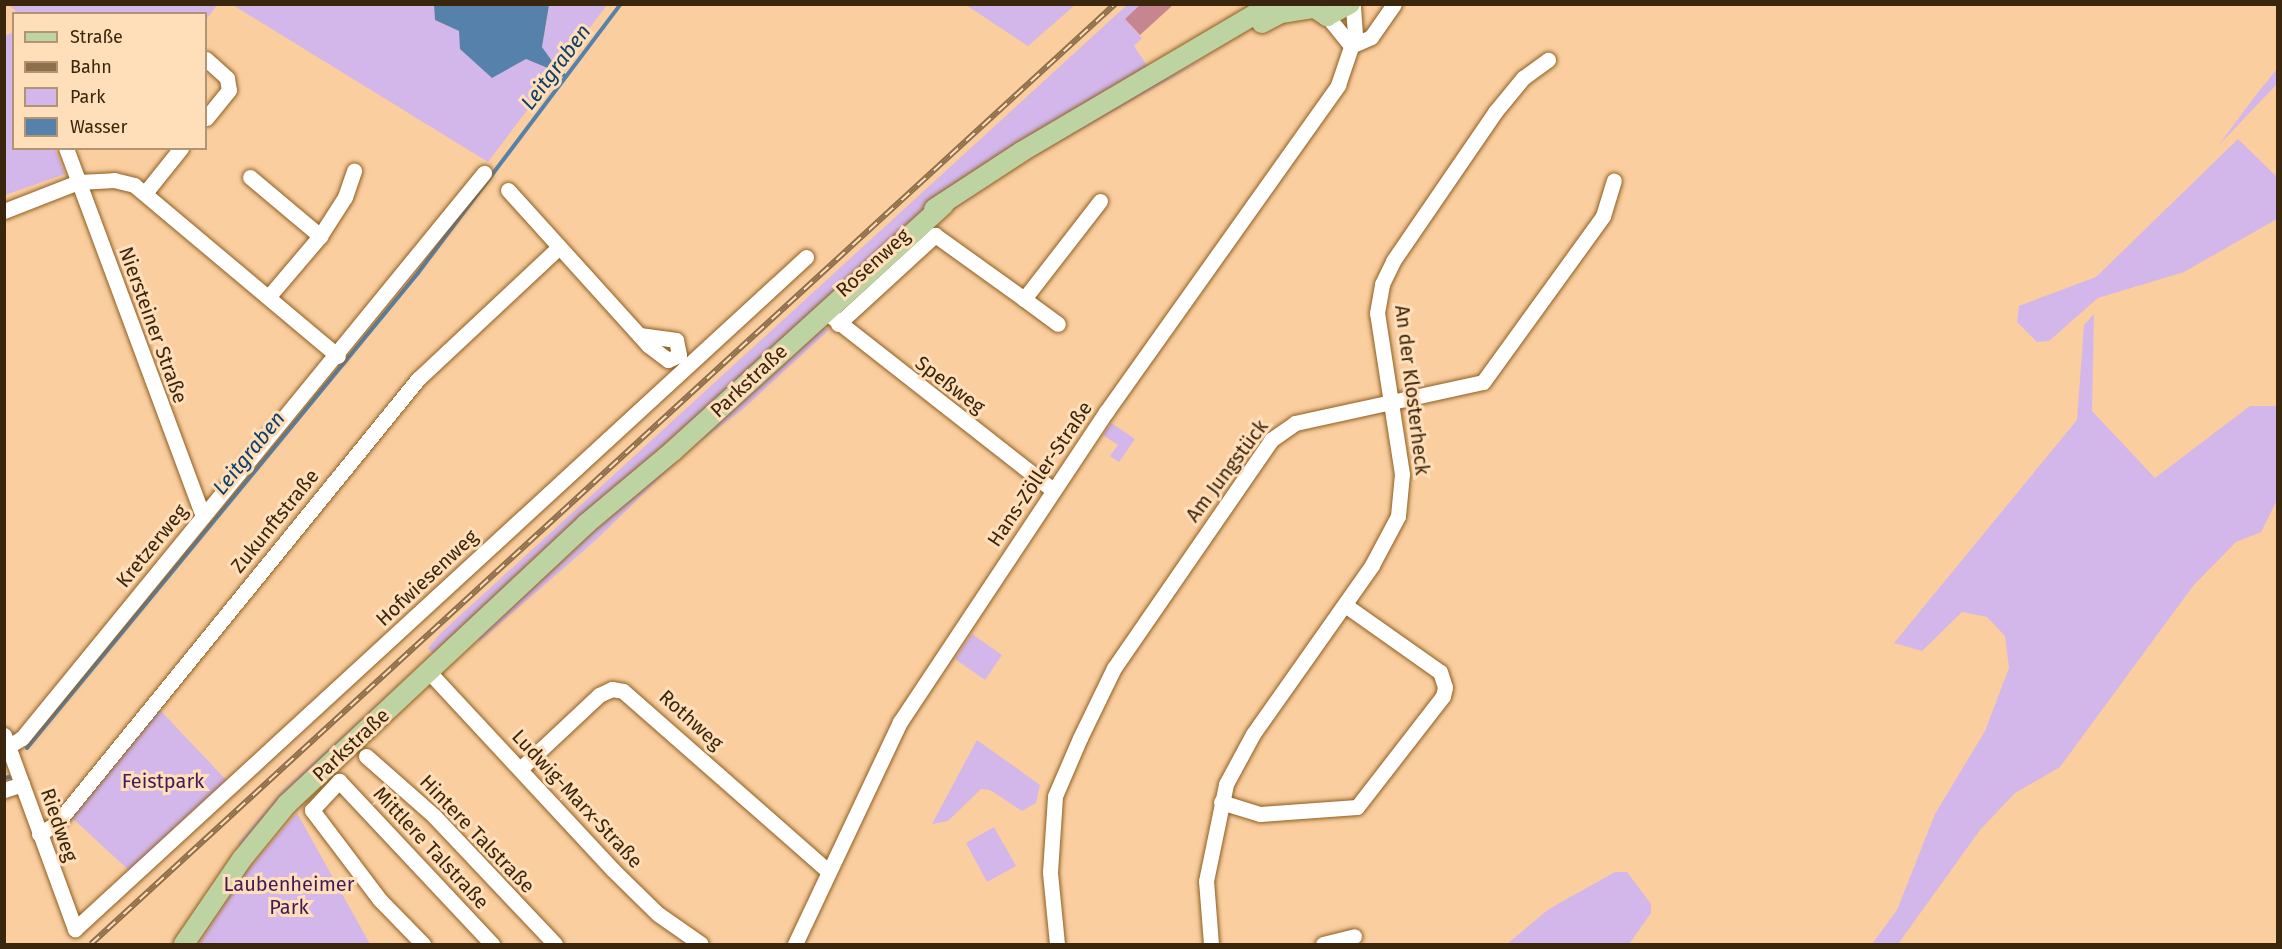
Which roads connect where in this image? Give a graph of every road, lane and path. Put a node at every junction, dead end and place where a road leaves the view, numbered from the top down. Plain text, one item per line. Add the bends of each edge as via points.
1 (1272, 4) edge
2 (1352, 4) edge
3 (1394, 4) edge
4 (1315, 9) edge
5 (1351, 46) junction
6 (207, 60) edge
7 (1184, 60) junction
8 (1548, 60) dead end
9 (209, 107) edge
10 (67, 150) edge
11 (173, 151) edge
12 (354, 171) dead end
13 (484, 173) dead end
14 (250, 177) dead end
15 (1614, 181) dead end
16 (78, 182) junction
17 (508, 190) dead end
18 (145, 193) junction
19 (1100, 201) dead end
20 (4, 211) edge
21 (320, 236) junction
22 (559, 246) junction
23 (806, 257) dead end
24 (270, 296) junction
25 (1024, 299) junction
26 (832, 317) junction
27 (1058, 324) dead end
28 (338, 356) junction
29 (679, 364) junction
30 (1389, 402) junction
31 (1053, 490) junction
32 (203, 516) junction
33 (1345, 605) junction
34 (430, 673) junction
35 (7, 740) edge
36 (366, 756) dead end
37 (520, 769) junction
38 (22, 783) junction
39 (4, 790) edge
40 (1221, 802) junction
41 (39, 834) junction
42 (828, 871) junction
43 (75, 929) joint
44 (1354, 936) dead end
45 (184, 945) edge
46 (423, 945) edge
47 (492, 945) edge
48 (555, 945) edge
49 (701, 945) edge
50 (795, 945) edge
51 (1057, 945) edge
52 (1211, 945) edge
53 (1323, 945) edge

1 - 7 main road, Parkstraße
2 - 4 main road, Parkstraße
2 - 5 street, Hans-Zöller-Straße
3 - 5 street via 1371,37
4 - 5 street
4 - 7 main road, Parkstraße via 1281,13
5 - 31 street, Hans-Zöller-Straße via 1338,85
6 - 9 street via 227,78 229,90
7 - 26 main road, Parkstraße via 1021,152 926,213
8 - 30 street, An der Klosterheck via 1523,78 1495,112 1387,272 1377,313
10 - 16 street, Niersteiner Straße
11 - 18 street
12 - 21 street via 345,197
13 - 28 street, Kretzerweg
14 - 21 street
15 - 30 street, Am Jungstück via 1603,216 1491,375 1474,386
16 - 18 street via 114,180
16 - 20 street
16 - 32 street, Niersteiner Straße
17 - 22 street
18 - 24 street
19 - 25 street
21 - 24 street
22 - 29 street via 639,334 676,340
22 - 41 street, Zukunftstraße via 418,379 57,823
23 - 29 street, Hofwiesenweg
24 - 28 street
25 - 26 street, Rosenweg via 935,235
25 - 27 street, Rosenweg
26 - 31 street, Speßweg
26 - 34 main road, Parkstraße via 586,524
28 - 32 street, Kretzerweg
29 - 43 street, Hofwiesenweg
30 - 33 street, An der Klosterheck via 1402,474 1398,516
30 - 51 street, Am Jungstück via 1282,429 1227,501 1114,668 1055,796 1050,872
31 - 42 street, Hans-Zöller-Straße via 900,722
32 - 35 street, Kretzerweg via 22,738
33 - 40 street, An der Klosterheck via 1253,734
33 - 40 street via 1440,672 1445,687 1443,696 1357,807 1260,814
34 - 37 street, Ludwig-Marx-Straße
34 - 45 main road, Parkstraße via 287,804 242,859
35 - 38 street, Riedweg
36 - 48 street, Hintere Talstraße via 434,816
37 - 42 street, Rothweg via 599,695 612,689 623,691
37 - 49 street, Ludwig-Marx-Straße via 658,914
38 - 39 street
38 - 41 street, Riedweg
40 - 52 street, An der Klosterheck via 1206,881
41 - 43 street, Riedweg
42 - 50 street, Hans-Zöller-Straße
44 - 53 street
46 - 47 street, Mittlere Talstraße via 380,900 312,810 339,781

